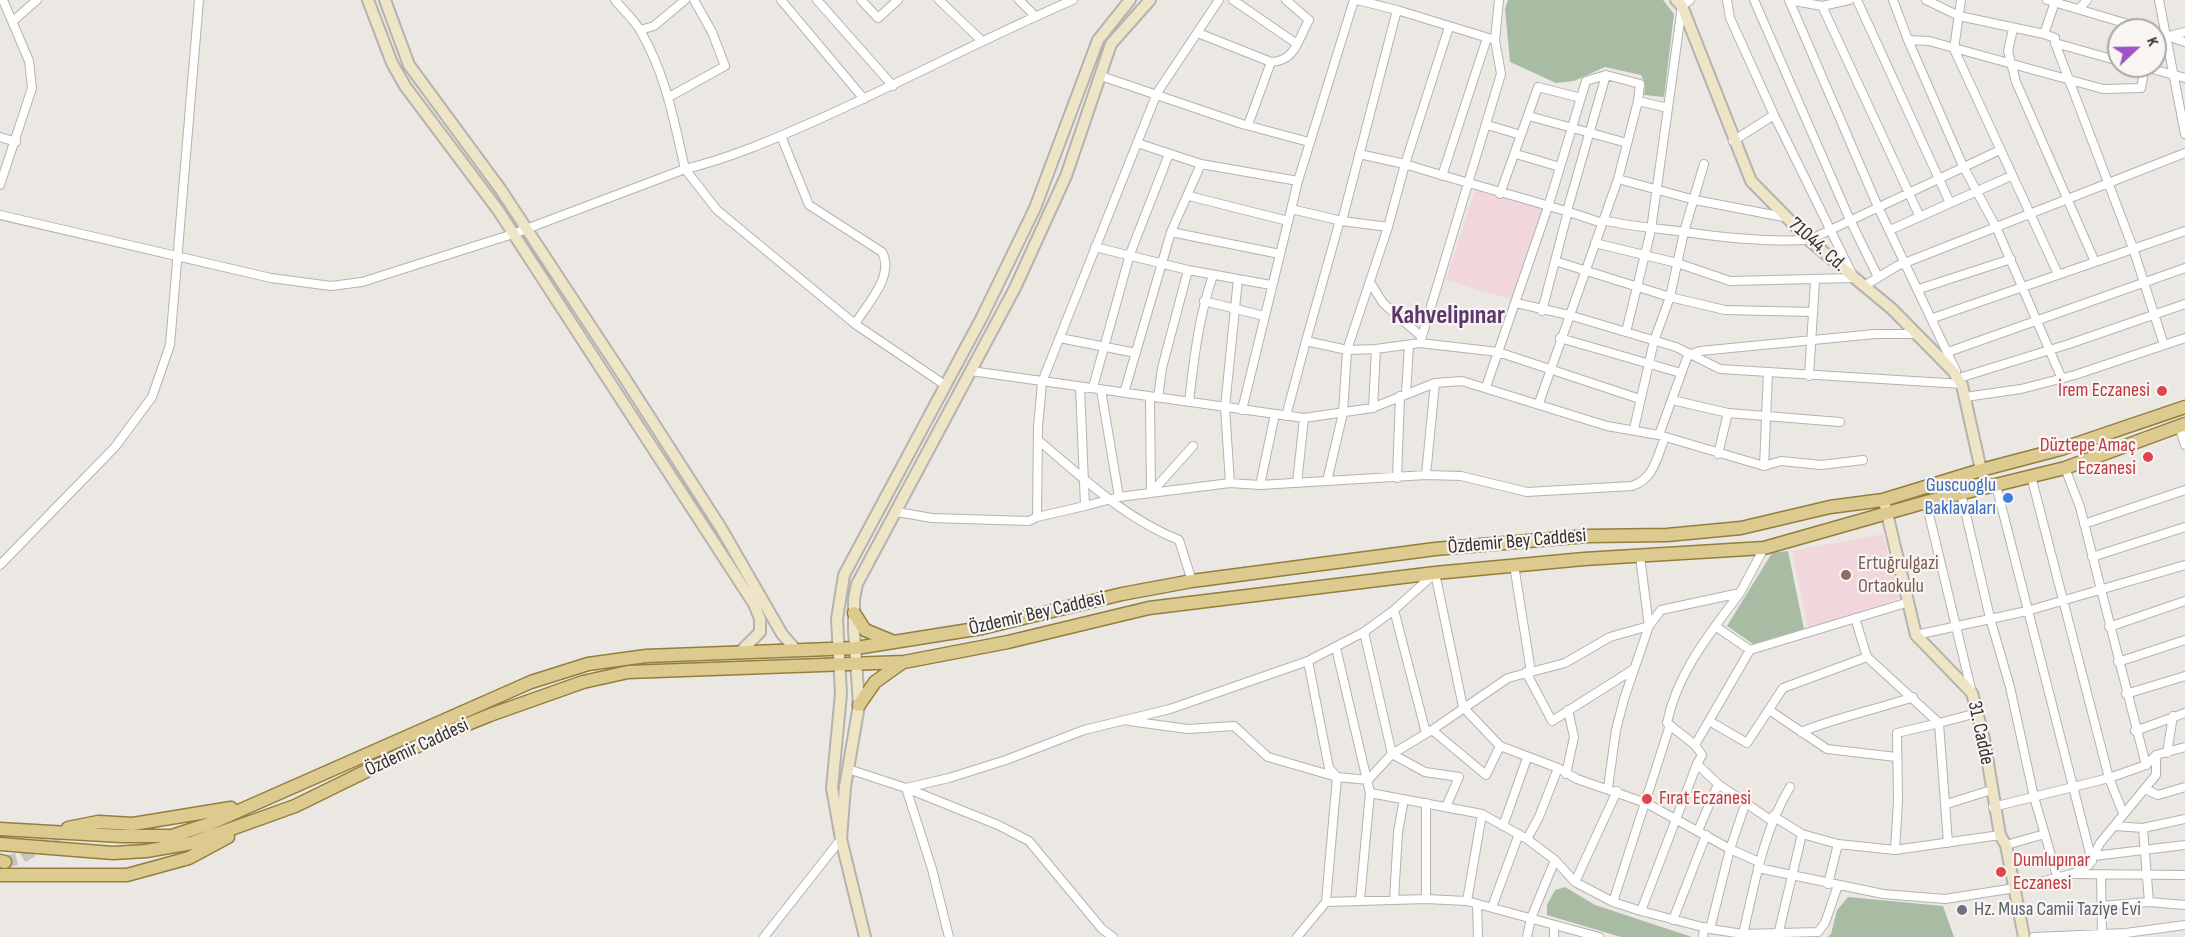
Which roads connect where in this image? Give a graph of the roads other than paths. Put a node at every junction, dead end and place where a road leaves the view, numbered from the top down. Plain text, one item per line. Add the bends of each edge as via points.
1 (3, 0) edge
2 (38, 0) edge
3 (199, 0) edge
4 (368, 0) edge
5 (385, 0) edge
6 (615, 0) edge
7 (685, 0) edge
8 (781, 0) edge
9 (817, 0) edge
10 (861, 0) edge
11 (898, 0) edge
12 (939, 0) edge
13 (1019, 0) edge
14 (1073, 0) edge
15 (1130, 0) edge
16 (1219, 0) edge
17 (1233, 0) edge
18 (1286, 0) edge
19 (1356, 0) edge
20 (1498, 0) edge
21 (1727, 0) edge
22 (1754, 0) edge
23 (1789, 0) edge
24 (1849, 0) edge
25 (1857, 0) edge
26 (1893, 0) edge
27 (1926, 0) edge
28 (1961, 0) edge
29 (2087, 0) edge
30 (2159, 0) edge
31 (697, 1) edge
32 (1151, 1) edge
33 (2051, 1) edge
34 (1683, 2) edge
35 (1822, 6) junction
36 (2079, 9) junction
37 (1397, 10) junction
38 (1035, 16) junction
39 (1959, 16) junction
40 (2109, 18) edge
41 (2163, 18) edge
42 (13, 21) junction
43 (1449, 27) junction
44 (2013, 29) junction
45 (640, 30) junction
46 (2185, 32) edge
47 (1198, 33) junction
48 (2044, 34) junction
49 (2167, 36) junction
50 (1491, 39) junction
51 (981, 40) junction
52 (1908, 40) junction
53 (2185, 42) edge
54 (2055, 43) junction
55 (1297, 44) junction
56 (1954, 49) junction
57 (2107, 58) edge
58 (1271, 62) junction
59 (2010, 65) junction
60 (2167, 73) edge
61 (2172, 74) junction
62 (1606, 75) junction
63 (1101, 76) junction
64 (2067, 78) junction
65 (2141, 78) edge
66 (2185, 78) edge
67 (893, 86) junction
68 (1157, 93) junction
69 (669, 97) junction
70 (1581, 98) junction
71 (864, 99) junction
72 (1638, 101) junction
73 (1668, 108) junction
74 (1774, 115) junction
75 (1528, 116) junction
76 (2183, 117) edge
77 (1487, 125) junction
78 (1248, 126) junction
79 (1572, 128) junction
80 (1589, 133) junction
81 (2185, 134) edge
82 (1521, 135) junction
83 (781, 136) junction
84 (0, 137) edge
85 (1733, 141) junction
86 (16, 142) junction
87 (1309, 142) junction
88 (1137, 143) junction
89 (1627, 143) junction
90 (2000, 150) junction
91 (2185, 153) edge
92 (1169, 154) junction
93 (1359, 154) junction
94 (1516, 154) junction
95 (1201, 164) junction
96 (1405, 164) junction
97 (1704, 164) dead end
98 (1963, 166) junction
99 (1560, 167) junction
100 (685, 169) junction
101 (1442, 176) junction
102 (2011, 176) junction
103 (1618, 179) junction
104 (1939, 179) junction
105 (1298, 181) junction
106 (1467, 184) junction
107 (2108, 184) junction
108 (0, 185) edge
109 (1657, 188) junction
110 (1908, 192) junction
111 (1975, 192) junction
112 (1500, 194) junction
113 (1189, 196) junction
114 (1695, 200) junction
115 (2069, 200) junction
116 (1950, 203) junction
117 (1549, 204) junction
118 (1878, 207) junction
119 (1291, 209) junction
120 (1568, 211) junction
121 (0, 214) edge
122 (2029, 216) junction
123 (1784, 217) junction
124 (1920, 217) junction
125 (1341, 220) junction
126 (1850, 220) junction
127 (1288, 221) junction
128 (1602, 221) junction
129 (1388, 226) junction
130 (526, 229) junction
131 (1997, 229) junction
132 (1651, 230) junction
133 (1829, 230) junction
134 (1890, 230) junction
135 (2185, 231) edge
136 (1171, 232) junction
137 (1683, 232) junction
138 (513, 234) junction
139 (1809, 240) junction
140 (1595, 243) junction
141 (1095, 247) junction
142 (2133, 248) junction
143 (1130, 254) junction
144 (1280, 255) junction
145 (1644, 255) junction
146 (176, 256) junction
147 (2010, 259) junction
148 (1555, 261) junction
149 (1161, 262) junction
150 (2095, 262) junction
151 (1677, 263) junction
152 (1907, 263) junction
153 (2185, 268) edge
154 (1188, 270) junction
155 (1587, 271) junction
156 (2058, 274) junction
157 (1213, 275) junction
158 (1878, 277) junction
159 (1854, 278) junction
160 (1238, 279) junction
161 (1815, 280) junction
162 (1370, 282) junction
163 (2144, 282) junction
164 (1271, 285) junction
165 (1864, 285) junction
166 (2023, 286) junction
167 (1637, 288) junction
168 (1919, 289) junction
169 (1670, 297) junction
170 (1204, 301) junction
171 (1516, 303) junction
172 (2185, 304) edge
173 (1234, 309) junction
174 (1542, 311) junction
175 (1813, 312) junction
176 (1569, 315) junction
177 (1264, 316) junction
178 (2153, 316) junction
179 (1933, 318) junction
180 (2038, 320) junction
181 (855, 324) junction
182 (1626, 332) junction
183 (1916, 334) junction
184 (1060, 338) junction
185 (1560, 338) junction
186 (2185, 338) edge
187 (1421, 340) junction
188 (1306, 341) junction
189 (1654, 341) junction
190 (1811, 342) junction
191 (1409, 345) junction
192 (2164, 345) junction
193 (1105, 348) junction
194 (1347, 350) junction
195 (1376, 350) junction
196 (2052, 350) junction
197 (1498, 352) junction
198 (1948, 352) junction
199 (1136, 353) junction
200 (1688, 355) junction
201 (1650, 363) junction
202 (1551, 368) junction
203 (971, 371) junction
204 (1768, 372) junction
205 (1681, 373) junction
206 (1809, 376) junction
207 (2062, 378) junction
208 (1042, 381) junction
209 (1961, 381) junction
210 (1435, 383) junction
211 (945, 385) junction
212 (1080, 387) junction
213 (1486, 387) junction
214 (1097, 389) junction
215 (1124, 393) junction
216 (1403, 395) junction
217 (1154, 397) junction
218 (1965, 397) junction
219 (1640, 399) junction
220 (1672, 400) junction
221 (1189, 402) junction
222 (1539, 403) junction
223 (1225, 407) junction
224 (2185, 407) edge
225 (1373, 408) junction
226 (1242, 410) junction
227 (1343, 413) junction
228 (1728, 413) junction
229 (1275, 414) junction
230 (1286, 416) junction
231 (1304, 418) junction
232 (1768, 418) junction
233 (1840, 422) dead end
234 (2182, 425) edge
235 (1634, 429) junction
236 (1662, 436) junction
237 (1038, 440) junction
238 (2185, 445) edge
239 (1193, 446) dead end
240 (1718, 454) junction
241 (1863, 460) dead end
242 (1764, 466) junction
243 (2065, 468) junction
244 (1981, 470) junction
245 (1426, 475) junction
246 (2031, 476) junction
247 (1397, 478) junction
248 (1084, 479) junction
249 (1328, 481) junction
250 (1230, 483) junction
251 (1298, 483) junction
252 (1996, 485) junction
253 (1260, 486) junction
254 (2185, 490) edge
255 (1151, 493) junction
256 (1961, 493) junction
257 (1119, 497) junction
258 (1883, 500) junction
259 (1111, 501) junction
260 (1926, 502) junction
261 (1085, 506) junction
262 (897, 512) junction
263 (1887, 513) junction
264 (1037, 517) junction
265 (2084, 524) junction
266 (2185, 527) edge
267 (1764, 548) junction
268 (1640, 557) junction
269 (2092, 558) junction
270 (0, 565) edge
271 (2185, 565) edge
272 (1514, 566) junction
273 (1435, 573) junction
274 (1192, 581) junction
275 (2102, 591) junction
276 (1740, 593) junction
277 (2064, 601) junction
278 (2185, 601) edge
279 (1909, 602) junction
280 (1394, 610) junction
281 (2027, 611) junction
282 (854, 613) junction
283 (1856, 618) junction
284 (1990, 618) junction
285 (1649, 626) junction
286 (1715, 626) junction
287 (2109, 627) junction
288 (1956, 628) junction
289 (1364, 632) junction
290 (1916, 635) junction
291 (2185, 640) edge
292 (898, 643) junction
293 (856, 648) junction
294 (1336, 648) junction
295 (840, 649) junction
296 (796, 650) junction
297 (1750, 650) junction
298 (741, 651) junction
299 (1867, 657) junction
300 (1308, 661) junction
301 (904, 662) junction
302 (2118, 662) junction
303 (857, 664) junction
304 (840, 665) junction
305 (1634, 669) junction
306 (1529, 672) junction
307 (2185, 676) edge
308 (1972, 693) junction
309 (2126, 694) junction
310 (1913, 697) junction
311 (859, 705) junction
312 (1463, 707) junction
313 (1568, 710) junction
314 (1769, 710) junction
315 (1977, 713) junction
316 (2185, 713) edge
317 (2173, 716) junction
318 (1124, 720) junction
319 (1711, 722) junction
320 (1939, 723) junction
321 (1670, 725) junction
322 (1429, 731) junction
323 (2135, 731) junction
324 (1801, 732) junction
325 (1695, 745) junction
326 (1500, 746) junction
327 (2185, 747) edge
328 (2167, 753) junction
329 (1392, 754) junction
330 (2156, 756) junction
331 (1896, 757) junction
332 (1527, 758) junction
333 (1697, 764) junction
334 (2146, 765) junction
335 (1558, 768) junction
336 (848, 769) junction
337 (1566, 774) junction
338 (1337, 777) junction
339 (2109, 778) junction
340 (1368, 780) junction
341 (1718, 784) junction
342 (1790, 787) dead end
343 (2185, 787) edge
344 (906, 788) junction
345 (2072, 788) junction
346 (2145, 789) junction
347 (1612, 790) junction
348 (1991, 790) junction
349 (1370, 793) junction
350 (2034, 797) junction
351 (1404, 799) junction
352 (264, 800) junction
353 (1746, 802) junction
354 (1426, 803) junction
355 (1646, 803) junction
356 (1947, 804) junction
357 (1446, 807) junction
358 (1994, 807) junction
359 (2123, 813) junction
360 (1482, 814) junction
361 (1676, 818) junction
362 (1773, 818) junction
363 (2185, 819) edge
364 (257, 821) junction
365 (1503, 826) junction
366 (2115, 826) junction
367 (68, 828) tunnel mouth
368 (2143, 828) junction
369 (0, 829) edge
370 (1702, 833) junction
371 (1519, 834) junction
372 (1802, 834) junction
373 (2045, 834) junction
374 (2000, 835) junction
375 (841, 839) junction
376 (1527, 839) junction
377 (1948, 843) junction
378 (0, 844) edge
379 (1838, 844) junction
380 (2006, 845) junction
381 (2185, 845) edge
382 (1730, 849) junction
383 (1895, 850) junction
384 (2143, 850) junction
385 (2093, 859) junction
386 (1555, 860) junction
387 (1759, 865) junction
388 (1790, 873) junction
389 (2072, 874) junction
390 (0, 875) edge
391 (2101, 875) junction
392 (2185, 875) edge
393 (2057, 876) junction
394 (2145, 876) junction
395 (1575, 882) junction
396 (1828, 884) junction
397 (1838, 885) junction
398 (2015, 888) junction
399 (1426, 899) junction
400 (1360, 900) junction
401 (1394, 900) junction
402 (1467, 901) junction
403 (1326, 902) junction
404 (1612, 902) junction
405 (2149, 902) junction
406 (1477, 904) junction
407 (2185, 905) edge
408 (2101, 906) junction
409 (1492, 907) junction
410 (1641, 911) junction
411 (1531, 918) junction
412 (1673, 920) junction
413 (1554, 926) junction
414 (2185, 926) edge
415 (1707, 928) junction
416 (2102, 933) junction
417 (1743, 934) junction
418 (1778, 934) junction
419 (2155, 934) edge
420 (1587, 935) edge
421 (2092, 935) edge
422 (2126, 935) edge
423 (2064, 936) edge
424 (764, 937) edge
425 (865, 937) edge
426 (949, 937) edge
427 (1113, 937) edge
428 (1297, 937) edge
429 (1478, 937) edge
430 (1527, 937) edge
431 (1554, 937) edge
432 (1599, 937) edge
433 (1703, 937) edge
434 (2024, 937) edge
435 (2034, 937) edge

1 - 42 street
2 - 42 street
3 - 146 street
4 - 138 main road via 398,75
5 - 130 main road via 409,65
6 - 45 street
7 - 45 street via 654,26
8 - 71 street
9 - 67 street
10 - 11 street via 878,18
12 - 51 street
13 - 38 street
14 - 38 street
15 - 211 main road via 1098,40 1035,208
16 - 47 street
17 - 55 street
18 - 55 street via 1309,20
19 - 37 street
19 - 87 street
20 - 50 street
21 - 74 street via 1730,18
22 - 126 street
23 - 35 street
23 - 118 street
24 - 35 street
25 - 104 street
26 - 52 street
27 - 39 street
28 - 39 street
29 - 36 street
30 - 41 street
31 - 69 street via 725,66
32 - 63 main road via 1111,44
33 - 36 street
33 - 48 street
34 - 73 street
34 - 85 main road, 71044. Cd.
35 - 110 street
36 - 40 street
37 - 43 street
37 - 93 street
38 - 51 street
39 - 44 street
39 - 56 street
42 - 86 street via 29,61 32,88
43 - 50 street
43 - 96 street
44 - 48 street
44 - 59 street via 2008,51
45 - 69 street via 659,66
46 - 49 street
47 - 58 street
47 - 68 street
48 - 54 street via 2055,38
49 - 53 street
49 - 61 street
50 - 77 street via 1501,74
50 - 101 street
51 - 67 street
52 - 56 street via 1929,41
52 - 98 street
54 - 57 street
54 - 64 street
55 - 58 street via 1293,54 1281,62
56 - 59 street
56 - 90 street
58 - 78 street
59 - 64 street
59 - 115 street
60 - 61 street
61 - 66 street
61 - 76 street
62 - 70 street via 1586,81
62 - 72 street via 1640,84
62 - 80 street
63 - 68 street
63 - 203 main road via 1066,176 1015,288
64 - 65 street via 2103,89 2141,88
64 - 107 street
67 - 71 street
68 - 78 street
68 - 88 street
69 - 100 street
70 - 75 street via 1538,87
70 - 79 street
71 - 83 street
72 - 73 street
72 - 89 street
73 - 109 street
74 - 85 street
74 - 133 street
75 - 79 street
75 - 82 street
76 - 81 street
77 - 82 street
77 - 106 street
78 - 87 street
79 - 80 street
79 - 99 street
80 - 89 street
80 - 120 street
82 - 94 street
83 - 100 street via 715,162
83 - 181 street via 809,205 886,258 886,275
84 - 86 street
85 - 123 main road, 71044. Cd. via 1751,181
86 - 108 street
87 - 105 street
88 - 92 street
88 - 141 street
89 - 103 street
90 - 98 street
90 - 102 street
91 - 107 street
92 - 95 street
92 - 143 street
93 - 96 street
93 - 125 street
94 - 99 street
94 - 112 street
95 - 105 street
95 - 113 street
96 - 101 street
96 - 129 street
97 - 114 street
98 - 104 street
98 - 111 street
99 - 117 street
100 - 130 street
100 - 181 street via 717,210
101 - 106 street
102 - 111 street
102 - 122 street
103 - 109 street
103 - 128 street
104 - 110 street
104 - 116 street
105 - 119 street
106 - 112 street
106 - 187 street
107 - 115 street
107 - 142 street
109 - 114 street
109 - 132 street
110 - 118 street
110 - 124 street
111 - 116 street
111 - 131 street
112 - 117 street
113 - 127 street
113 - 136 street
114 - 123 street
114 - 137 street
115 - 122 street
115 - 150 street
116 - 124 street
117 - 120 street
117 - 171 street
118 - 126 street
118 - 134 street
119 - 125 street
119 - 127 street
120 - 128 street
120 - 148 street
121 - 146 street
122 - 131 street
122 - 156 street
123 - 139 main road, 71044. Cd.
124 - 134 street
125 - 129 street
125 - 188 street
126 - 133 street
126 - 158 street
127 - 144 street
128 - 132 street
128 - 140 street
129 - 162 street
130 - 138 street
130 - 296 main road via 668,443
131 - 147 street
131 - 152 street
132 - 137 street
132 - 145 street
133 - 139 street
133 - 159 street
134 - 152 street
135 - 142 street
136 - 144 street
136 - 149 street
137 - 139 street
137 - 151 street
138 - 146 street via 362,282 331,286 271,278
138 - 298 main road via 754,604 760,632
139 - 159 main road, 71044. Cd.
140 - 145 street
140 - 155 street
141 - 143 street
141 - 184 street
142 - 150 street
142 - 163 street
143 - 149 street
143 - 193 street
144 - 164 street
145 - 151 street
145 - 167 street
146 - 270 street via 170,345 152,397 116,447
147 - 166 street
147 - 168 street
148 - 155 street
148 - 174 street
149 - 154 street
149 - 199 street
150 - 156 street
151 - 161 street via 1730,281
151 - 169 street
152 - 158 street
152 - 168 street
153 - 163 street
154 - 157 street
154 - 217 street
155 - 167 street
155 - 176 street
156 - 166 street
157 - 160 street
157 - 170 street
158 - 165 street
159 - 161 street
159 - 165 main road, 71044. Cd.
160 - 164 street
160 - 173 street
161 - 175 street
162 - 187 street via 1383,303
162 - 194 street
163 - 178 street
163 - 180 street
164 - 177 street
165 - 183 main road, 71044. Cd.
166 - 179 street
166 - 180 street
167 - 169 street
167 - 182 street
168 - 179 street
169 - 175 street via 1725,310
169 - 189 street
170 - 173 street
170 - 221 street
171 - 174 street
171 - 197 street
172 - 178 street
173 - 177 street
173 - 223 street
174 - 176 street
175 - 190 street
176 - 182 street
176 - 185 street
177 - 226 street
178 - 192 street
178 - 196 street
179 - 198 street
180 - 196 street
180 - 198 street
181 - 211 street
182 - 189 street
183 - 190 street via 1875,334
183 - 209 main road, 71044. Cd.
184 - 193 street
184 - 208 street
185 - 201 street
185 - 202 street
186 - 192 street
187 - 191 street
187 - 197 street
188 - 194 street
188 - 230 street
189 - 200 street
189 - 201 street
190 - 200 street
190 - 206 street
191 - 195 street
191 - 216 street
192 - 207 street
193 - 199 street
193 - 214 street
194 - 195 street
194 - 227 street
195 - 225 street
196 - 207 street
196 - 209 street
197 - 202 street
197 - 213 street
198 - 209 street
199 - 215 street
200 - 204 street via 1720,369
200 - 205 street
201 - 205 street
201 - 219 street
202 - 219 street
202 - 222 street
203 - 208 street
203 - 262 main road
204 - 206 street
204 - 232 street
205 - 220 street
206 - 209 street
207 - 218 street
208 - 212 street
208 - 237 street
209 - 218 main road, 71044. Cd.
210 - 213 street via 1462,381
210 - 216 street
210 - 245 street
211 - 295 main road via 844,575 837,619
212 - 214 street
212 - 248 street
213 - 222 street
214 - 215 street
214 - 257 street
215 - 217 street
216 - 225 street
216 - 247 street
217 - 221 street
217 - 255 street
218 - 244 main road, 71044. Cd.
219 - 235 street
220 - 228 street
220 - 236 street
221 - 223 street
222 - 235 street via 1606,426
223 - 226 street
223 - 250 street
224 - 244 main road, Özdemir Bey Caddesi via 2061,449
225 - 227 street
226 - 229 street
227 - 231 street
227 - 249 street
228 - 232 street
228 - 240 street
229 - 230 street
229 - 253 street
230 - 231 street
231 - 251 street
232 - 233 street
232 - 242 street
234 - 238 street
234 - 243 main road, Özdemir Caddesi
235 - 236 street
236 - 240 street
236 - 245 street via 1649,476 1632,486 1527,492 1461,476
237 - 248 street
237 - 264 street
239 - 255 street
240 - 242 street
241 - 242 street via 1821,465 1781,461
243 - 246 main road, Özdemir Caddesi
243 - 265 street
244 - 258 main road, Özdemir Bey Caddesi
245 - 247 street
246 - 252 main road, Özdemir Caddesi
246 - 277 street
247 - 249 street
248 - 259 street
248 - 261 street
249 - 251 street
250 - 253 street
250 - 255 street
251 - 253 street
252 - 256 main road, Özdemir Caddesi
252 - 281 street
254 - 265 street
255 - 257 street
256 - 260 main road, Özdemir Caddesi
256 - 284 street
257 - 259 street
258 - 263 main road
258 - 274 main road, Özdemir Bey Caddesi via 1830,507 1741,528 1435,549
259 - 261 street
259 - 274 street via 1153,529 1179,540
260 - 263 main road, Özdemir Caddesi
260 - 288 street
261 - 264 street
262 - 264 street via 943,518 1029,521
262 - 282 main road via 857,584
263 - 267 main road, Özdemir Caddesi
263 - 279 main road
265 - 269 street
266 - 269 street
267 - 268 main road, Özdemir Caddesi
267 - 276 street
268 - 272 main road, Özdemir Caddesi
268 - 285 street
269 - 275 street
271 - 275 street
272 - 273 main road, Özdemir Caddesi
272 - 306 street
273 - 280 street
273 - 301 main road, Özdemir Caddesi via 1149,608
273 - 312 street
274 - 292 main road, Özdemir Bey Caddesi
275 - 277 street
275 - 287 street
276 - 285 street via 1661,610
276 - 286 street
277 - 281 street
277 - 339 street
278 - 287 street
279 - 283 street
279 - 290 main road
280 - 289 street
280 - 322 street
281 - 284 street
281 - 345 street
282 - 292 main road via 865,630
282 - 293 main road
283 - 297 street
283 - 299 street
284 - 288 street
284 - 350 street
285 - 305 street
285 - 306 street via 1610,637 1565,663
286 - 297 street
286 - 321 street via 1690,662 1670,707
287 - 302 street
288 - 290 street
288 - 308 street
289 - 294 street
289 - 329 street
290 - 308 main road, 31. Cadde
291 - 302 street
292 - 293 main road, Özdemir Bey Caddesi
293 - 295 main road, Özdemir Bey Caddesi
293 - 303 main road
294 - 300 street
294 - 340 street
295 - 296 main road, Özdemir Bey Caddesi
295 - 304 main road
296 - 298 main road, Özdemir Caddesi
297 - 319 street
298 - 352 main road, Özdemir Caddesi via 646,656 576,668 531,682
299 - 310 street
299 - 314 street via 1783,688
300 - 318 street via 1170,709
300 - 338 street via 1329,768
301 - 303 main road, Özdemir Caddesi
301 - 311 main road via 875,682
302 - 309 street
303 - 304 main road, Özdemir Caddesi
303 - 311 main road
304 - 364 main road, Özdemir Caddesi via 628,672 583,682 438,736
304 - 375 main road via 832,788
305 - 313 street
305 - 347 street via 1616,730
306 - 312 street via 1508,678
306 - 313 street via 1552,721
307 - 309 street
308 - 315 main road, 31. Cadde
309 - 323 street
310 - 320 street
310 - 324 street
311 - 336 main road
312 - 322 street
312 - 326 street
313 - 337 street via 1574,737
314 - 319 street via 1747,743
314 - 324 street
315 - 320 street
315 - 348 main road, 31. Cadde
316 - 317 street
317 - 323 street
317 - 328 street
318 - 338 street via 1188,729 1234,726 1268,758
318 - 344 street via 1084,730 949,778
319 - 325 street
320 - 331 street via 1897,734
320 - 356 street
321 - 325 street
321 - 355 street
322 - 326 street via 1486,776
322 - 329 street
323 - 334 street
324 - 331 street via 1827,750
325 - 333 street via 1702,755
326 - 332 street
327 - 328 street
328 - 330 street
329 - 340 street
329 - 357 street via 1425,772 1459,777
330 - 334 street
330 - 346 street via 2156,775
331 - 383 street
332 - 335 street
332 - 365 street
333 - 341 street
333 - 361 street
334 - 339 street
335 - 337 street
335 - 376 street
336 - 344 street
336 - 375 main road
337 - 347 street
338 - 340 street
338 - 403 street
339 - 345 street
339 - 359 street
340 - 349 street
341 - 353 street
341 - 370 street
342 - 362 street
343 - 346 street via 2158,795
344 - 426 street
344 - 427 street via 1029,841 1102,929
345 - 350 street
345 - 385 street
346 - 359 street
347 - 355 street
347 - 395 street
348 - 356 street
348 - 358 main road, 31. Cadde
349 - 351 street
349 - 400 street
350 - 358 street
350 - 373 street
351 - 354 street
351 - 401 street
352 - 367 main road via 217,812
352 - 369 main road, Özdemir Caddesi via 172,836
353 - 362 street
353 - 382 street
354 - 357 street
354 - 399 street
355 - 361 street
355 - 404 street
356 - 377 street
357 - 360 street
358 - 374 main road, 31. Cadde
359 - 366 street
360 - 365 street
360 - 402 street
361 - 370 street
361 - 410 street
362 - 372 street
362 - 387 street
363 - 368 street
364 - 378 main road, Özdemir Caddesi via 192,843 147,851
364 - 390 main road via 189,858 153,870 127,875
365 - 371 street
366 - 368 street
366 - 385 street via 2100,843
368 - 384 street
370 - 382 street
370 - 412 street
371 - 376 street
371 - 409 street
372 - 379 street
372 - 388 street
373 - 380 street
373 - 393 street
374 - 377 street
374 - 380 main road, 31. Cadde
375 - 424 street
375 - 425 main road
376 - 386 street
377 - 383 street
379 - 383 street
379 - 396 street
380 - 398 main road, 31. Cadde
381 - 384 street
382 - 387 street
382 - 415 street
384 - 385 street
384 - 394 street
385 - 389 street
386 - 395 street
386 - 411 street
387 - 388 street
387 - 417 street
388 - 396 street
388 - 418 street
389 - 391 street
389 - 393 street
391 - 394 street
391 - 408 street
392 - 394 street
393 - 398 street
394 - 405 street
395 - 404 street
396 - 397 street
397 - 398 street via 1883,894 1945,899
397 - 418 street via 1818,932
398 - 434 main road, 31. Cadde
399 - 401 street
399 - 402 street
400 - 401 street
400 - 403 street
402 - 406 street
403 - 428 street
404 - 410 street
405 - 407 street
405 - 408 street
406 - 409 street
406 - 429 street
408 - 416 street
409 - 411 street
410 - 412 street
411 - 413 street
411 - 430 street
412 - 415 street
413 - 420 street
413 - 431 street
414 - 419 street
415 - 417 street
415 - 433 street
416 - 421 street
416 - 422 street
417 - 418 street
419 - 422 street
420 - 432 street
421 - 423 street
423 - 435 street

